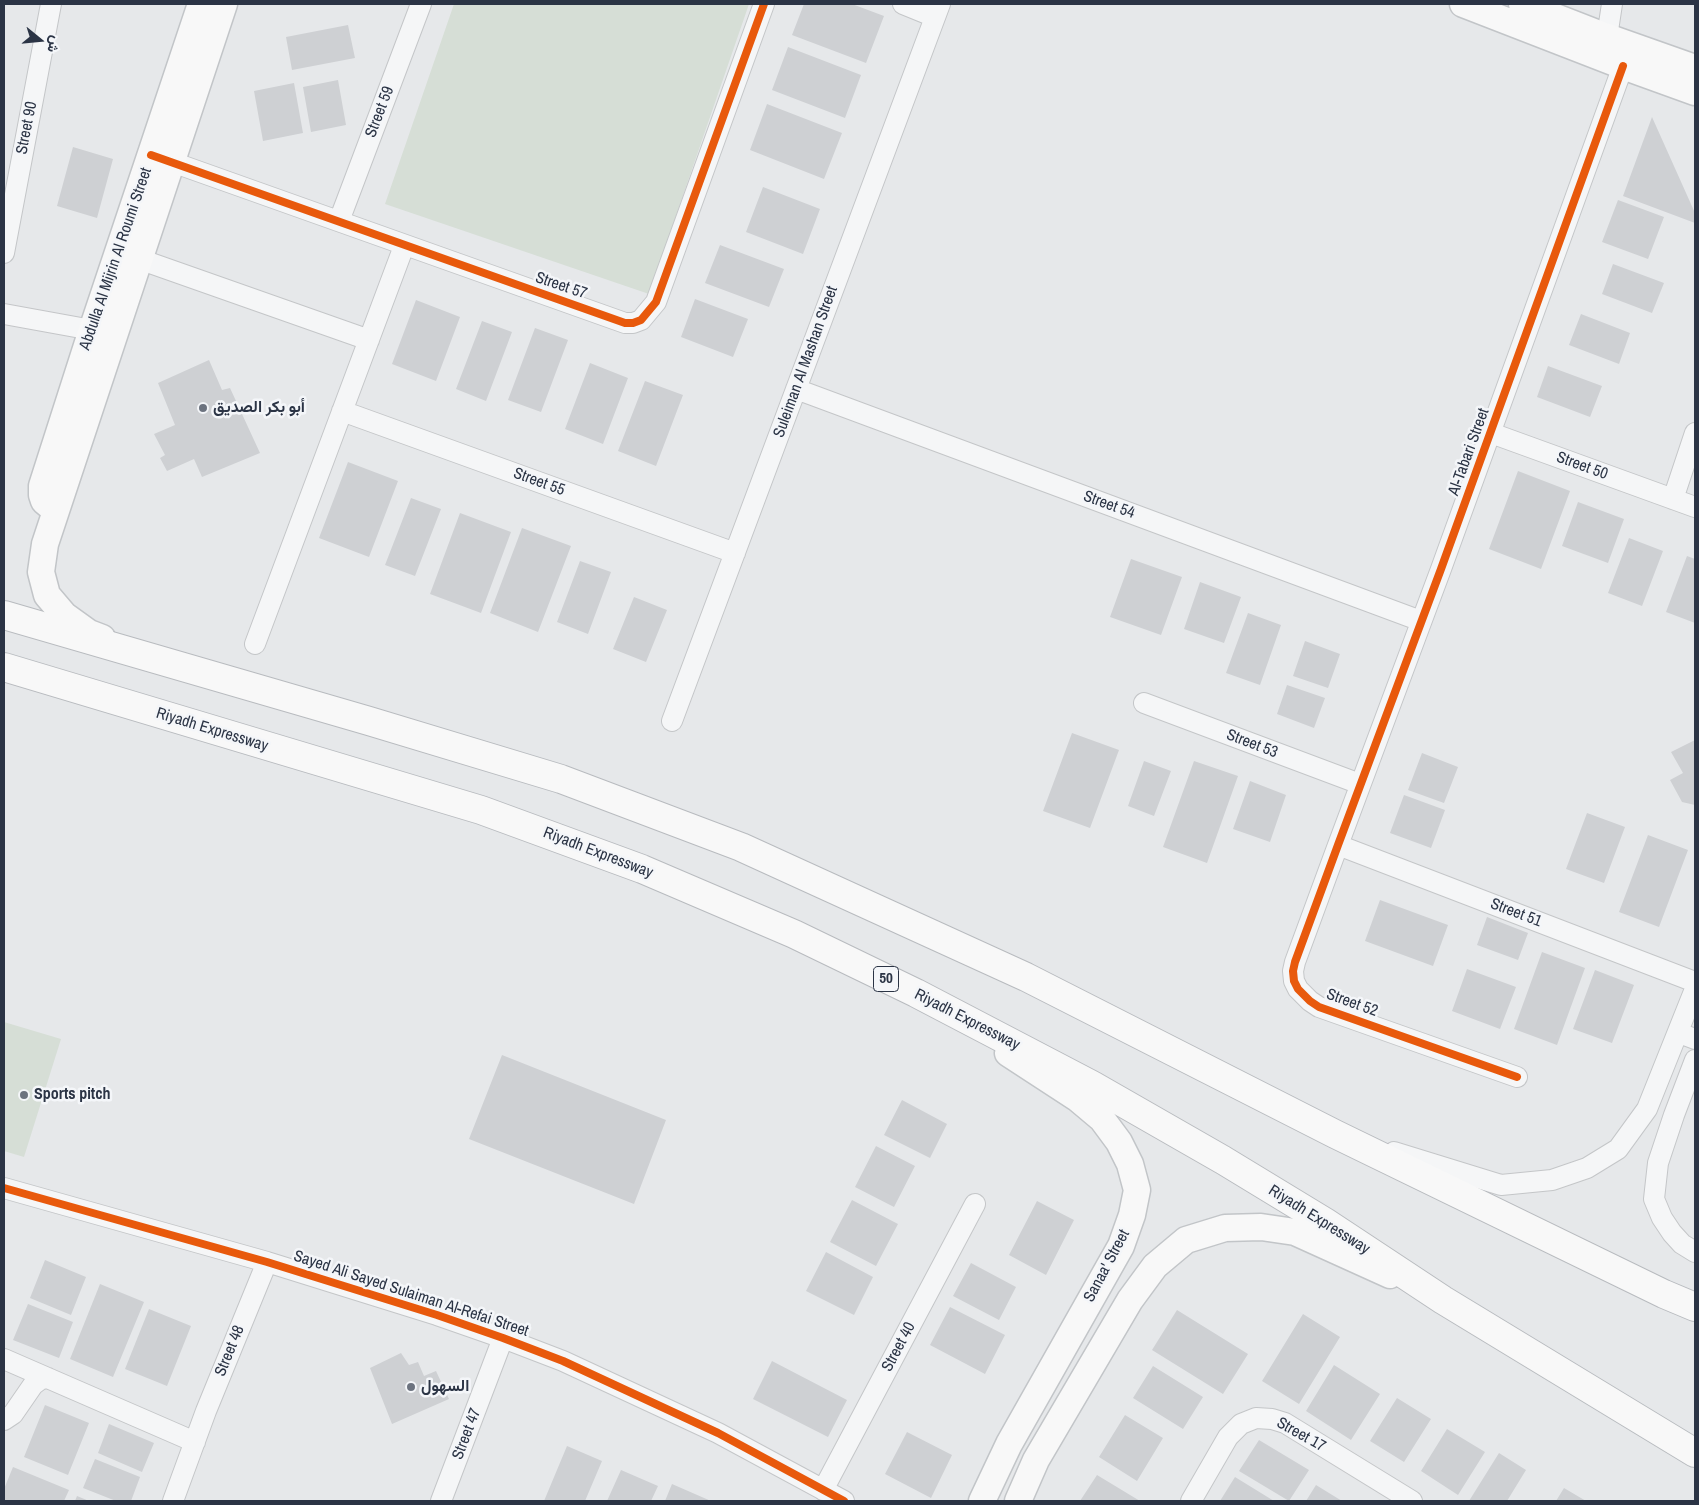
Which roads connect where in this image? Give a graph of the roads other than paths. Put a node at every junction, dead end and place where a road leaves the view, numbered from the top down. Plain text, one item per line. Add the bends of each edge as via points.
1 (51, 4) edge
2 (201, 4) edge
3 (224, 4) edge
4 (421, 4) edge
5 (764, 4) edge
6 (903, 4) edge
7 (1463, 4) edge
8 (1522, 4) edge
9 (1612, 4) edge
10 (938, 10) edge
11 (1607, 37) junction
12 (1623, 66) junction
13 (1695, 68) edge
14 (1695, 92) edge
15 (161, 158) junction
16 (339, 221) junction
17 (404, 246) junction
18 (4, 253) edge
19 (139, 259) junction
20 (4, 314) edge
21 (92, 330) junction
22 (369, 340) junction
23 (796, 389) junction
24 (342, 411) junction
25 (1491, 432) junction
26 (1695, 434) edge
27 (1673, 499) junction
28 (57, 506) junction
29 (1695, 507) edge
30 (735, 553) junction
31 (4, 615) edge
32 (1421, 622) junction
33 (255, 644) dead end
34 (180, 666) junction
35 (4, 667) edge
36 (1144, 703) dead end
37 (672, 721) dead end
38 (1360, 784) junction
39 (1338, 845) junction
40 (1695, 982) edge
41 (1695, 989) edge
42 (916, 993) junction
43 (1687, 1036) edge
44 (1695, 1060) edge
45 (1517, 1077) dead end
46 (1335, 1134) junction
47 (4, 1188) edge
48 (975, 1204) dead end
49 (1695, 1252) edge
50 (267, 1262) junction
51 (1443, 1300) junction
52 (1695, 1307) edge
53 (1081, 1314) junction
54 (1114, 1325) junction
55 (503, 1338) junction
56 (4, 1359) edge
57 (48, 1378) junction
58 (8, 1417) edge
59 (4, 1437) edge
60 (195, 1442) junction
61 (1695, 1453) edge
62 (823, 1490) junction
63 (173, 1501) edge
64 (441, 1501) edge
65 (844, 1501) edge
66 (982, 1501) edge
67 (1018, 1501) edge
68 (1191, 1501) edge
69 (1412, 1501) edge

1 - 18 street, Street 90
2 - 15 main road, Abdulla Al Mijrin Al Roumi Street
3 - 15 main road, Abdulla Al Mijrin Al Roumi Street
4 - 16 street, Street 59
5 - 17 street, Street 57 via 656,302 641,320 625,323
6 - 10 street
7 - 12 main road
8 - 11 main road
9 - 11 street
10 - 23 street, Suleiman Al Mashan Street
11 - 13 main road
12 - 14 main road
12 - 25 street, Al-Tabari Street
15 - 16 street, Street 57
15 - 19 main road, Abdulla Al Mijrin Al Roumi Street
15 - 21 main road, Abdulla Al Mijrin Al Roumi Street
16 - 17 street, Street 57
17 - 22 street
19 - 22 street
19 - 28 main road, Abdulla Al Mijrin Al Roumi Street
20 - 21 street
21 - 28 main road, Abdulla Al Mijrin Al Roumi Street via 42,486 44,501 50,506
22 - 24 street
23 - 30 street, Suleiman Al Mashan Street
23 - 32 street, Street 54
24 - 30 street, Street 55
24 - 33 street
25 - 27 street, Street 50
25 - 32 street, Al-Tabari Street
26 - 27 street
27 - 29 street, Street 50
28 - 34 main road, Abdulla Al Mijrin Al Roumi Street via 45,544 41,572 47,595 64,615 89,633
30 - 37 street, Suleiman Al Mashan Street
31 - 34 highway
32 - 38 street, Al-Tabari Street
34 - 46 highway via 561,779 741,847 1026,977
35 - 42 highway, Riyadh Expressway / 50 via 481,810 660,877 794,934
36 - 38 street, Street 53
38 - 39 street, Al-Tabari Street
39 - 40 street, Street 51
39 - 45 street, Street 52 via 1295,962 1294,982 1298,989 1319,1007
41 - 43 street
42 - 51 highway, Riyadh Expressway / 50 via 1092,1085 1215,1155
42 - 53 main road, Sanaa' Street via 1077,1098 1102,1119 1120,1142 1130,1164 1136,1190 1132,1215 1120,1246
43 - 46 street via 1647,1109 1618,1149 1587,1168 1552,1180 1501,1185
44 - 49 street via 1658,1163 1654,1199 1672,1233
46 - 52 highway
47 - 50 street, Sayed Ali Sayed Sulaiman Al-Refai Street
48 - 62 street, Street 40
50 - 55 street, Sayed Ali Sayed Sulaiman Al-Refai Street
50 - 60 street, Street 48
51 - 54 main road via 1295,1232 1261,1227 1225,1228 1186,1240 1155,1266
51 - 61 highway, Riyadh Expressway / 50
53 - 54 main road via 1096,1314
53 - 66 main road, Sanaa' Street via 1009,1444
54 - 67 main road via 1036,1460
55 - 62 street, Sayed Ali Sayed Sulaiman Al-Refai Street via 563,1361 718,1433
55 - 64 street, Street 47
56 - 57 street
57 - 58 street via 33,1385
57 - 60 street
58 - 59 street
60 - 63 street, Street 48
62 - 65 street, Sayed Ali Sayed Sulaiman Al-Refai Street
68 - 69 street, Street 17 via 1228,1437 1241,1424 1256,1418 1272,1418 1285,1423

